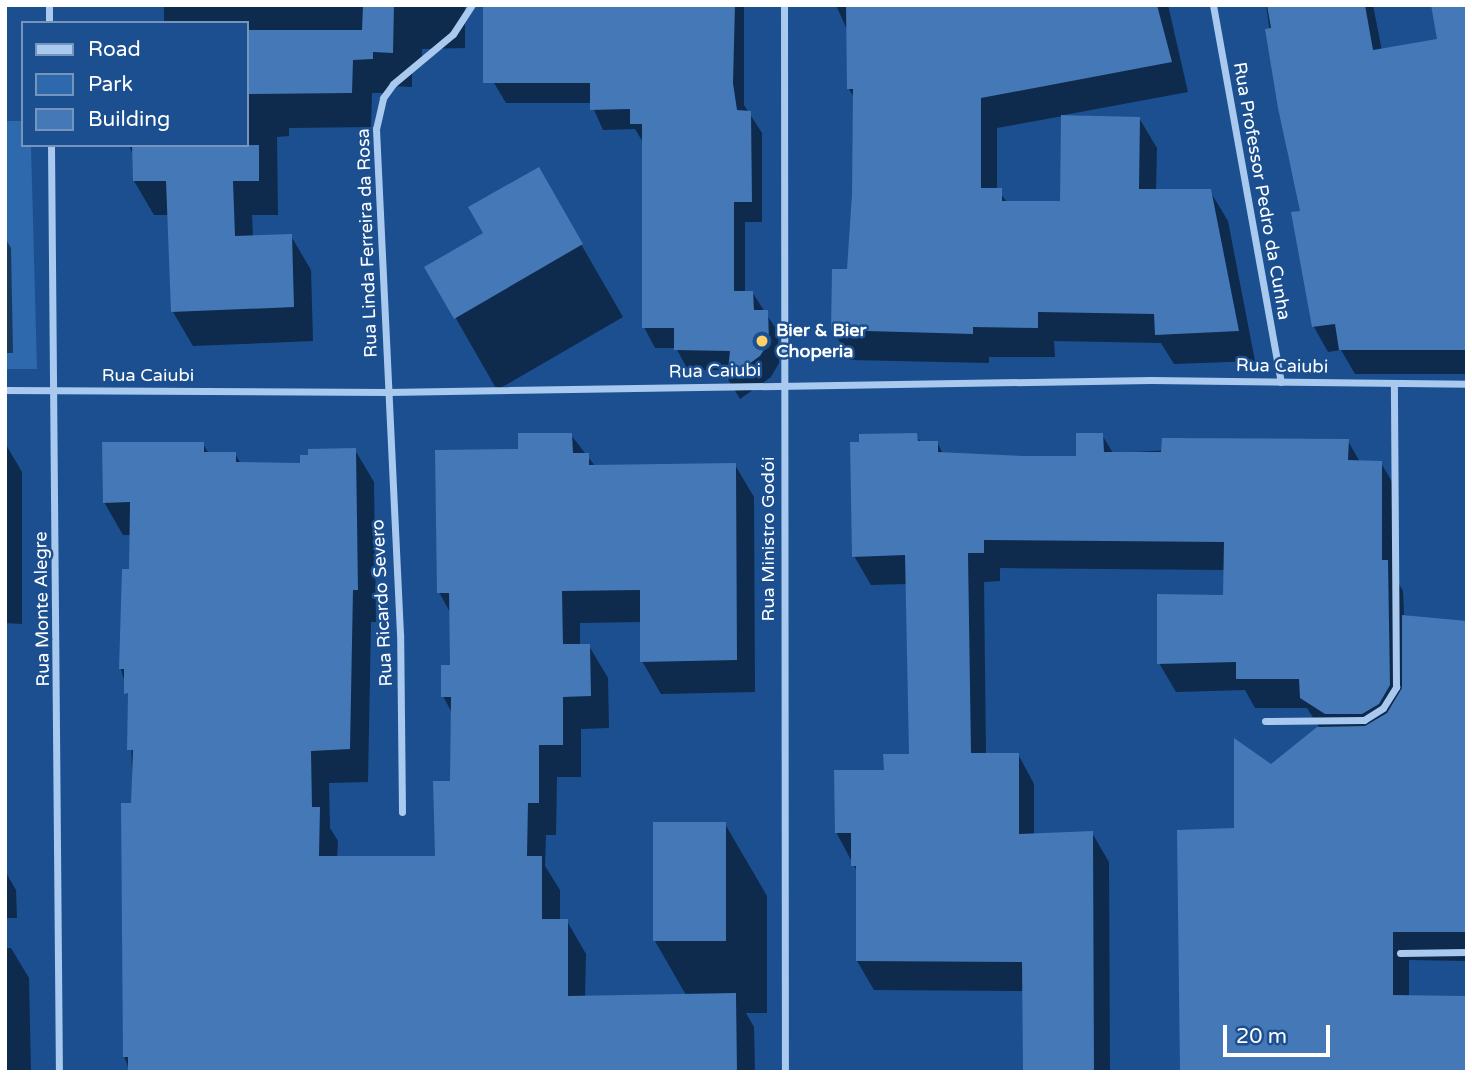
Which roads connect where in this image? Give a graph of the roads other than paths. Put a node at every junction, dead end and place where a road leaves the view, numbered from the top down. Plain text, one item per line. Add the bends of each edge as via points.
1 (472, 5) edge
2 (784, 5) edge
3 (1213, 5) edge
4 (51, 147) edge
5 (1281, 382) junction
6 (1394, 383) junction
7 (1467, 384) edge
8 (784, 386) junction
9 (5, 390) edge
10 (56, 390) junction
11 (388, 392) junction
12 (1265, 721) dead end
13 (402, 812) dead end
14 (1467, 952) edge
15 (1400, 953) dead end
16 (59, 1072) edge
17 (785, 1072) edge

1 - 11 street, Rua Linda Ferreira da Rosa via 453,34 393,85 379,111
2 - 8 street, Rua Ministro Godói
3 - 5 street, Rua Professor Pedro da Cunha
4 - 10 street, Rua Monte Alegre
5 - 6 street, Rua Caiubi
5 - 8 street, Rua Caiubi
6 - 7 street, Rua Caiubi
6 - 12 street via 1396,687 1383,708 1364,720
8 - 11 street, Rua Caiubi
8 - 17 street, Rua Ministro Godói
9 - 10 street, Rua Caiubi
10 - 11 street, Rua Caiubi
10 - 16 street, Rua Monte Alegre
11 - 13 street, Rua Ricardo Severo
14 - 15 street

